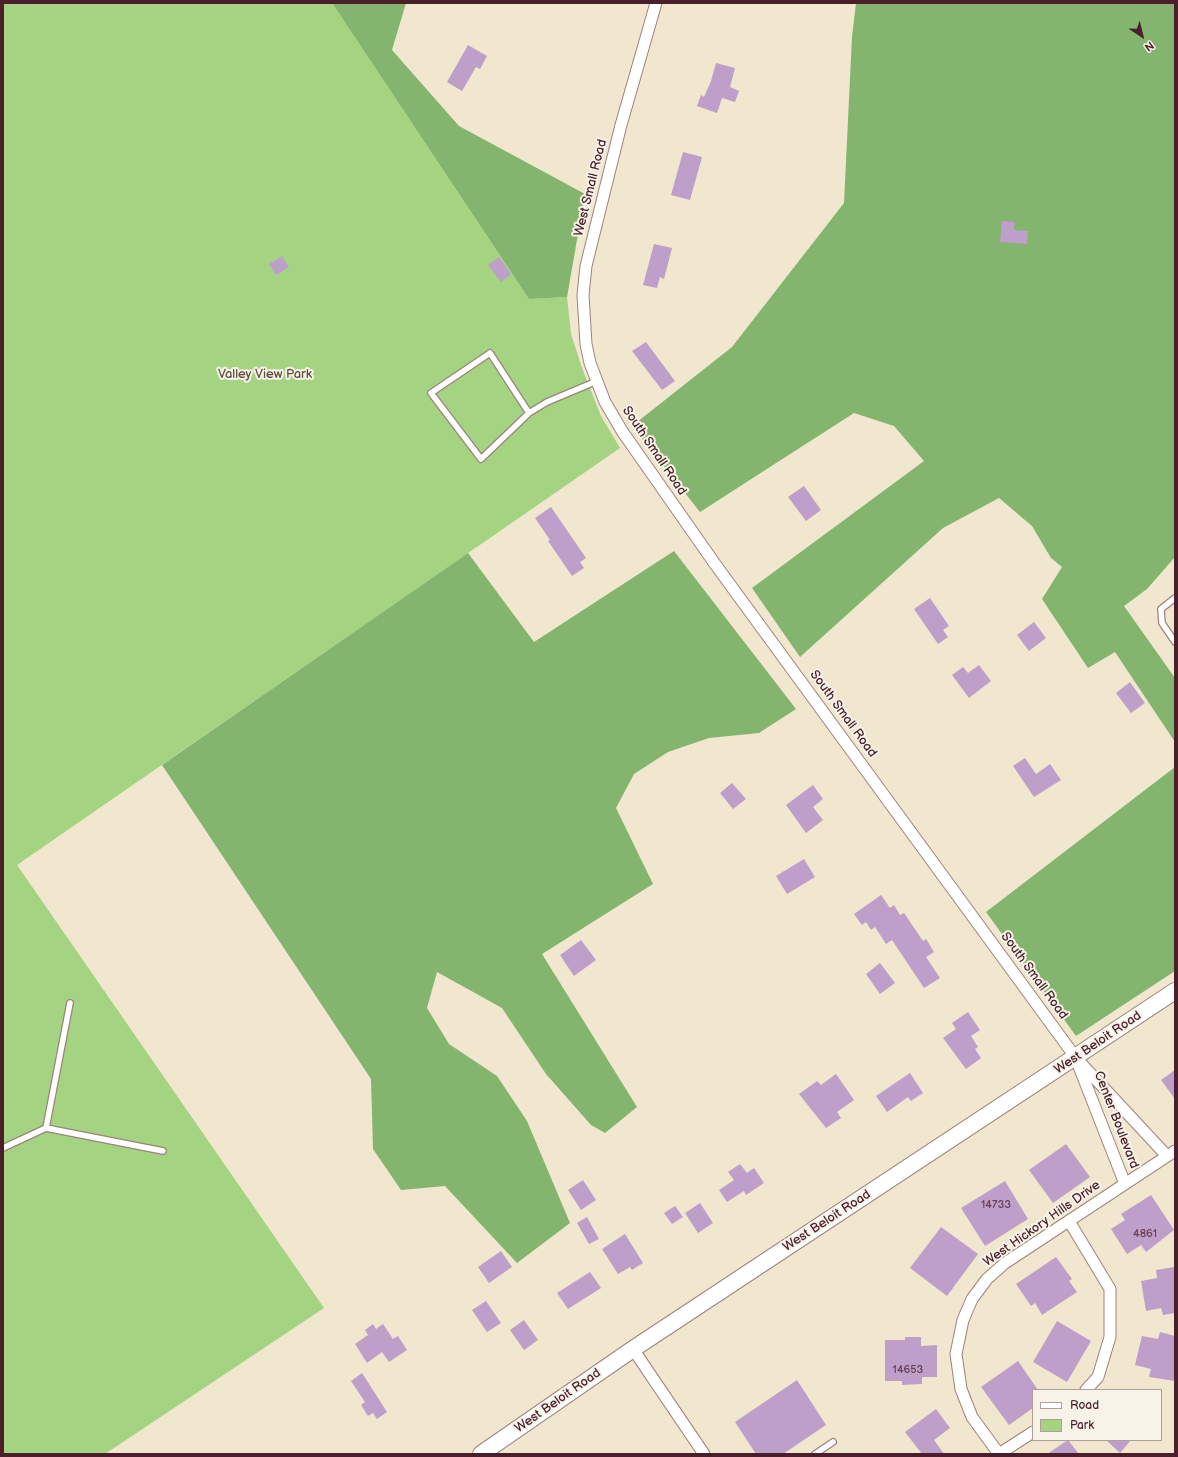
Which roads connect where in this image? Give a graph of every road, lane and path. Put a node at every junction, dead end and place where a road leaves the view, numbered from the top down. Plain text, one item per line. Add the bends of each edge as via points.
1 (656, 3) edge
2 (597, 381) junction
3 (529, 413) junction
4 (1175, 598) edge
5 (1175, 642) edge
6 (1175, 991) edge
7 (70, 1003) dead end
8 (1076, 1058) junction
9 (46, 1128) junction
10 (3, 1148) edge
11 (163, 1151) dead end
12 (1171, 1153) edge
13 (1125, 1184) junction
14 (1070, 1220) junction
15 (633, 1350) junction
16 (1087, 1389) edge
17 (1032, 1433) edge
18 (833, 1442) dead end
19 (481, 1454) edge
20 (704, 1454) edge
21 (815, 1454) edge
22 (999, 1454) edge

1 - 2 street, West Small Road via 621,125 586,266 583,324 590,363
2 - 3 lane via 547,402
2 - 8 street, South Small Road via 605,402 622,431 715,564
3 - 3 lane via 481,459 431,393 490,353
4 - 5 lane via 1161,609 1162,623
6 - 8 main road, West Beloit Road
7 - 9 lane
8 - 12 street, Center Boulevard
8 - 13 street, Center Boulevard
8 - 15 main road, West Beloit Road
9 - 10 lane
9 - 11 lane
12 - 13 street, West Hickory Hills Drive
13 - 14 street, West Hickory Hills Drive
14 - 16 street via 1110,1289 1110,1337 1098,1377
14 - 22 street, West Hickory Hills Drive via 1005,1263 987,1279 972,1299 963,1320 956,1354 961,1389 972,1417
15 - 19 main road, West Beloit Road
15 - 20 street
17 - 22 street
18 - 21 lane

